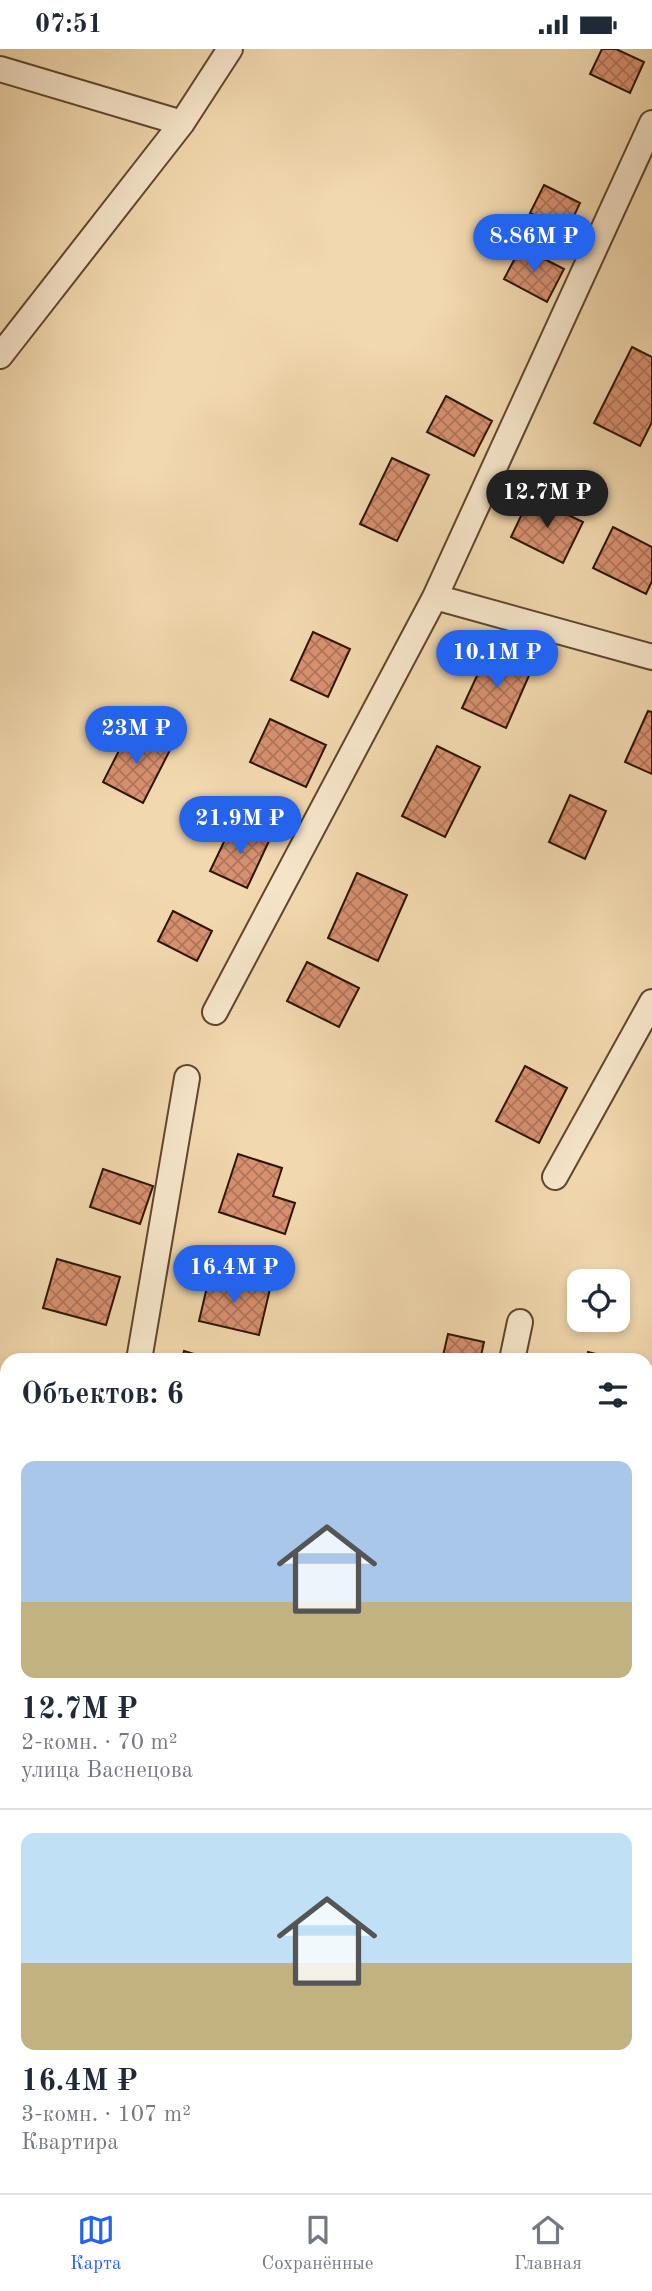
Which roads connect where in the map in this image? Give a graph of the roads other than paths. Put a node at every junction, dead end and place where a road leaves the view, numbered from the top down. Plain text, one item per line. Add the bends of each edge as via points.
1 (230, 49) edge
2 (0, 69) edge
3 (182, 123) junction
4 (652, 123) edge
5 (0, 354) edge
6 (435, 597) junction
7 (652, 657) edge
8 (652, 1002) edge
9 (215, 1012) dead end
10 (187, 1078) dead end
11 (555, 1177) dead end
12 (520, 1322) dead end
13 (140, 1353) edge
14 (513, 1353) edge

1 - 3 street
2 - 3 street
3 - 5 street
4 - 6 street
6 - 7 street
6 - 9 street
8 - 11 street
10 - 13 street
12 - 14 street

